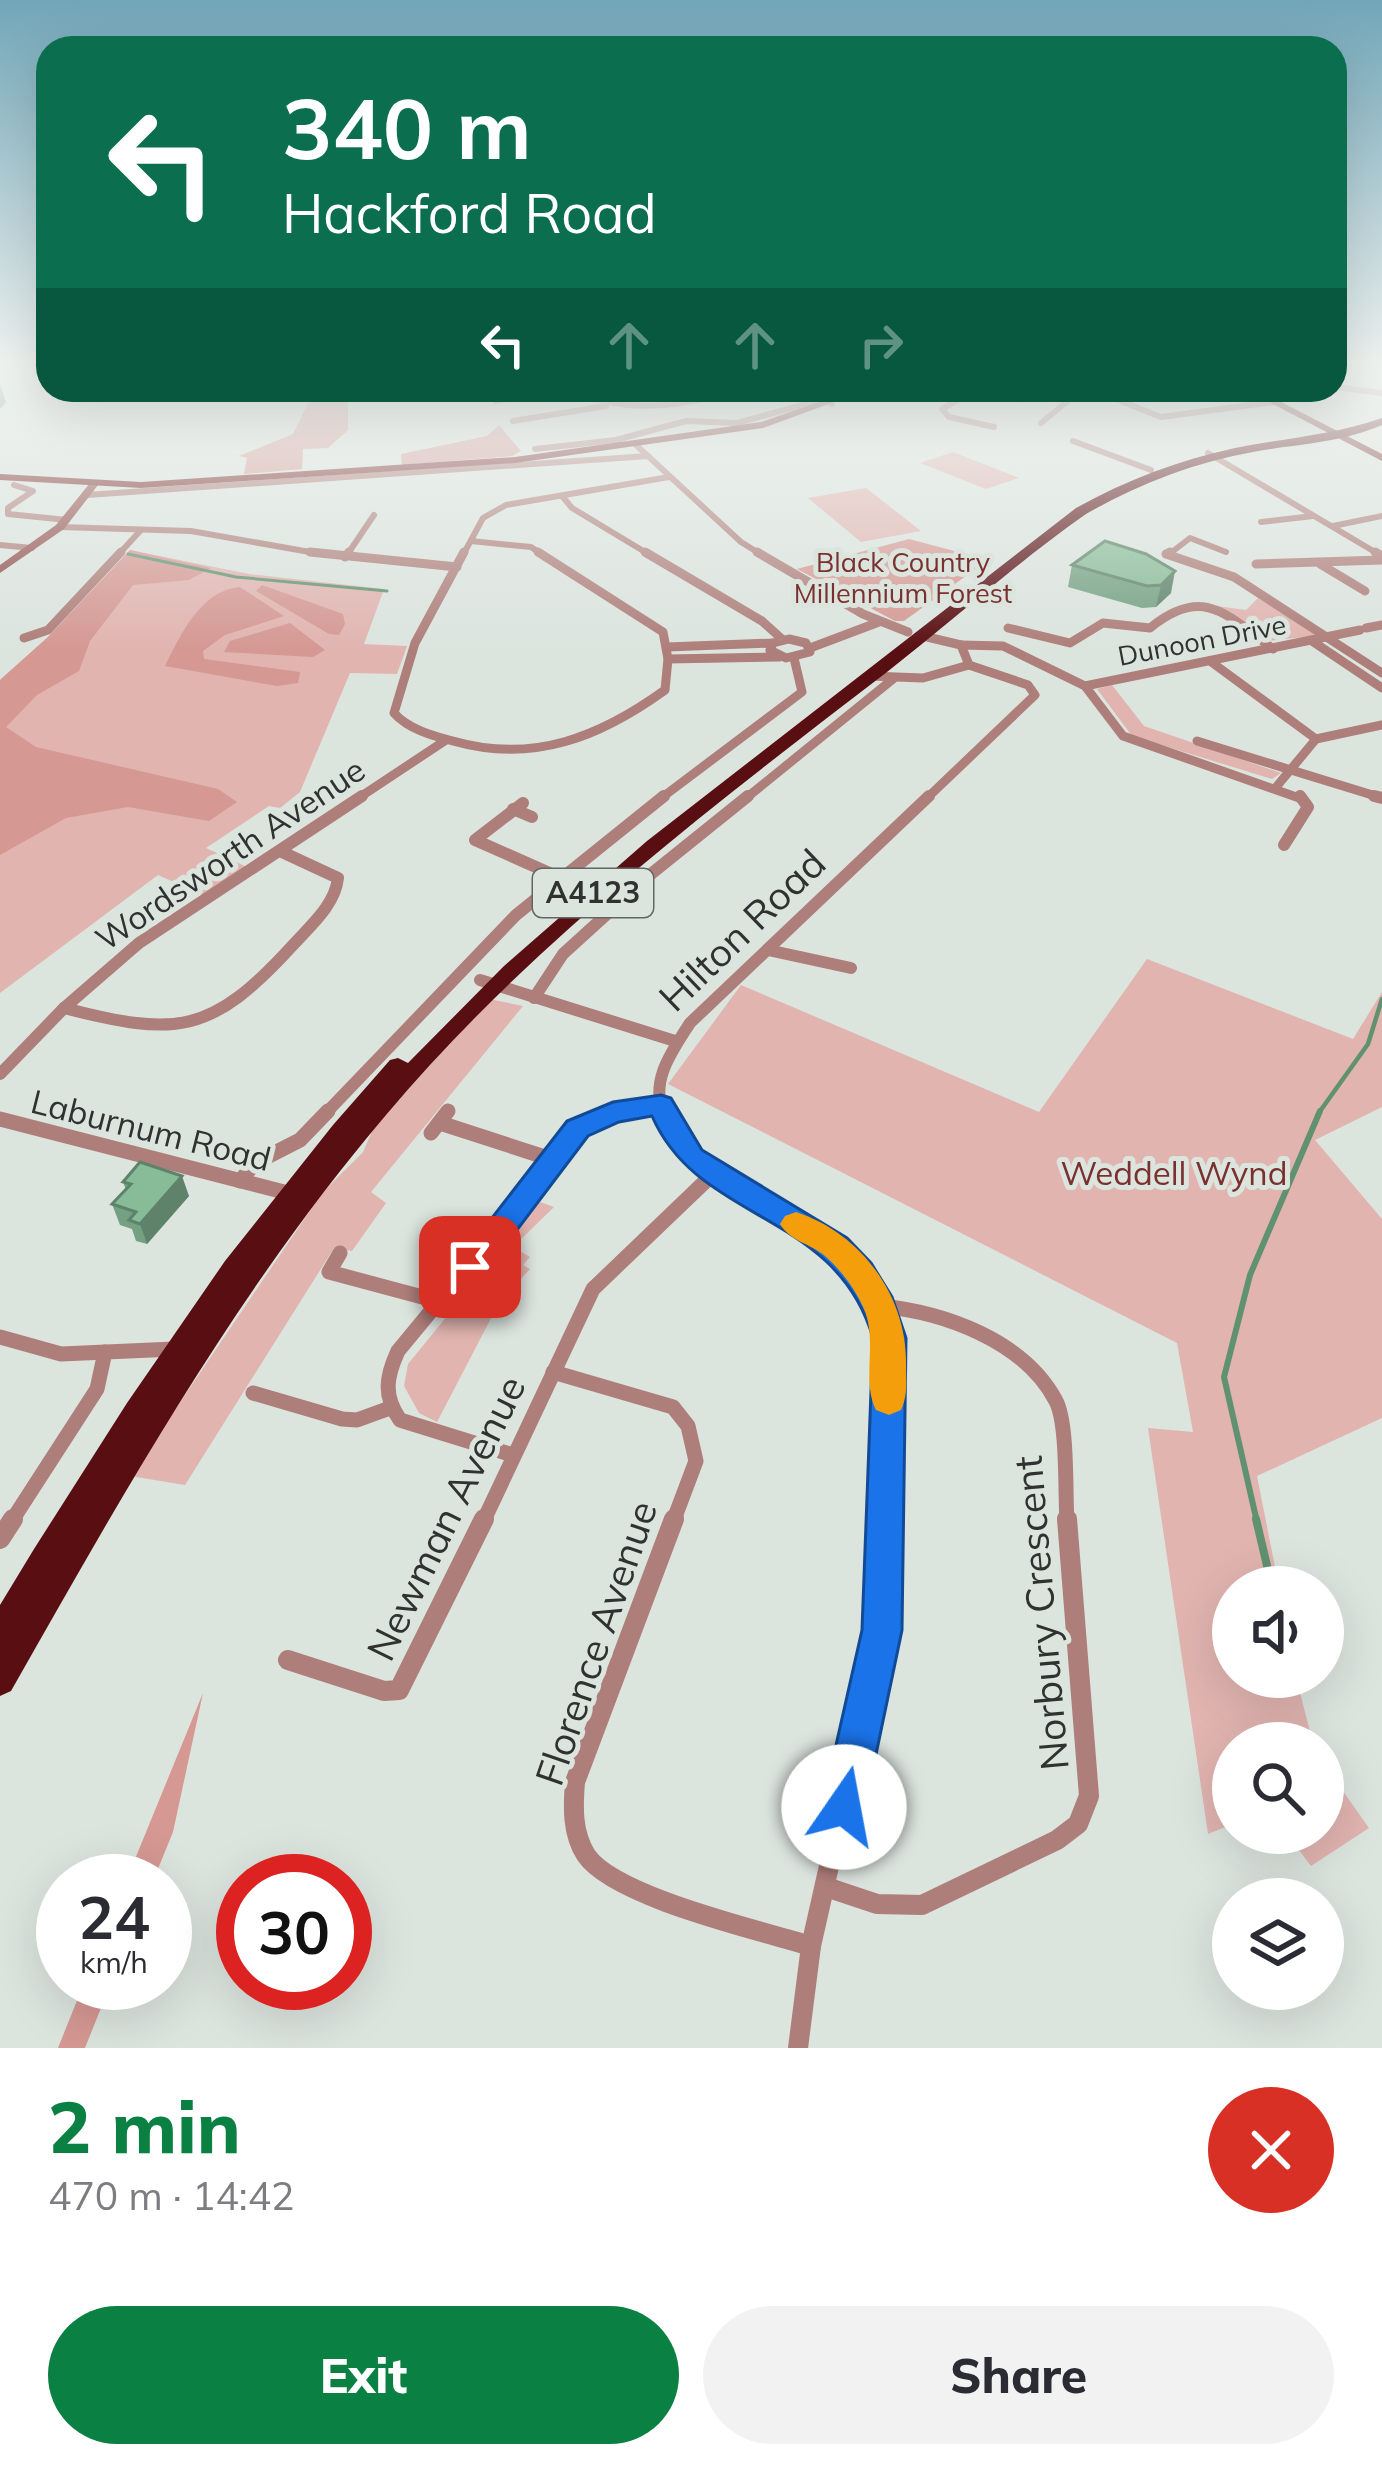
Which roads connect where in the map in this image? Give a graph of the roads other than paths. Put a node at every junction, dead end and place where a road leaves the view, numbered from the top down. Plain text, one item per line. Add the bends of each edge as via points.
1 (495, 461) edge
2 (572, 461) edge
3 (652, 461) edge
4 (1126, 461) edge
5 (1186, 461) edge
6 (1193, 461) edge
7 (1222, 461) edge
8 (1151, 470) junction
9 (670, 477) junction
10 (5, 480) edge
11 (44, 487) dead end
12 (32, 489) junction
13 (90, 490) junction
14 (562, 496) junction
15 (374, 515) dead end
16 (1314, 516) junction
17 (1382, 516) edge
18 (1261, 522) dead end
19 (63, 524) junction
20 (1333, 526) junction
21 (141, 530) junction
22 (471, 541) junction
23 (0, 545) edge
24 (32, 548) junction
25 (1226, 552) dead end
26 (345, 557) junction
27 (1382, 558) edge
28 (1317, 562) junction
29 (1256, 564) dead end
30 (457, 567) junction
31 (0, 570) edge
32 (1365, 591) dead end
33 (879, 622) junction
34 (1382, 626) edge
35 (1008, 628) dead end
36 (915, 634) junction
37 (24, 638) dead end
38 (1327, 638) junction
39 (1042, 639) junction
40 (778, 641) junction
41 (1312, 641) junction
42 (961, 645) junction
43 (810, 648) junction
44 (1273, 649) junction
45 (667, 653) junction
46 (1024, 654) junction
47 (787, 658) junction
48 (1210, 661) junction
49 (969, 664) junction
50 (1382, 673) edge
51 (870, 676) junction
52 (893, 679) junction
53 (1085, 686) junction
54 (1382, 688) edge
55 (1382, 724) edge
56 (1316, 739) junction
57 (446, 740) junction
58 (1197, 741) dead end
59 (1291, 770) junction
60 (1277, 786) junction
61 (1382, 798) edge
62 (532, 818) dead end
63 (1284, 845) dead end
64 (282, 852) junction
65 (561, 877) junction
66 (581, 886) junction
67 (768, 950) junction
68 (850, 968) dead end
69 (486, 982) junction
70 (534, 998) junction
71 (64, 1008) junction
72 (675, 1041) junction
73 (0, 1074) edge
74 (661, 1105) junction
75 (0, 1119) edge
76 (440, 1122) dead end
77 (557, 1160) junction
78 (713, 1174) junction
79 (241, 1181) junction
80 (297, 1195) junction
81 (340, 1253) dead end
82 (441, 1302) junction
83 (880, 1306) junction
84 (0, 1337) edge
85 (105, 1352) junction
86 (185, 1352) junction
87 (553, 1372) junction
88 (253, 1393) dead end
89 (390, 1408) junction
90 (513, 1455) junction
91 (0, 1539) edge
92 (0, 1634) edge
93 (288, 1660) dead end
94 (0, 1680) edge
95 (826, 1887) junction
96 (812, 1946) junction
97 (799, 2048) edge

1 - 13 main road
2 - 13 street
3 - 9 street
4 - 8 street
5 - 8 highway, A4123
6 - 36 highway, A4123 via 1081,511
7 - 16 street
8 - 36 highway, A4123 via 1070,508
9 - 14 street
9 - 33 street via 740,542
10 - 12 street
10 - 13 main road
11 - 12 street
12 - 19 street via 8,514
13 - 19 street
14 - 22 street via 495,509
14 - 40 street via 762,621
15 - 26 street
16 - 18 street
16 - 20 street
17 - 20 street
19 - 21 street
19 - 24 street
20 - 27 street
21 - 26 street
21 - 37 street via 48,630
22 - 30 street
22 - 45 street via 536,550 655,625
23 - 24 street
24 - 31 street
25 - 38 street via 1190,538 1166,554 1267,593
26 - 30 street
27 - 28 street
28 - 29 street
28 - 32 street
30 - 57 street via 393,707 402,722
33 - 36 street
33 - 43 street
34 - 38 street, Dunoon Drive
35 - 39 street
36 - 42 street
36 - 51 highway, A4123
36 - 66 highway, A4123
38 - 41 street, Dunoon Drive
38 - 50 street
39 - 44 street via 1075,642 1103,623 1147,629 1191,605
39 - 46 street
40 - 43 street
40 - 45 street
40 - 47 street via 770,650
41 - 44 street, Dunoon Drive
41 - 54 street
42 - 46 street
42 - 49 street
43 - 47 street
44 - 48 street, Dunoon Drive
45 - 47 street
45 - 57 street via 665,690 577,743 491,752
46 - 53 street
47 - 65 street via 802,692
48 - 53 street, Dunoon Drive
48 - 56 street
49 - 52 street
49 - 67 street, Hilton Road via 1028,685 1035,695
51 - 52 street
51 - 69 highway, A4123
52 - 70 street via 651,874 563,953
53 - 60 street via 1123,736
55 - 56 street
56 - 59 street
57 - 64 street, Wordsworth Avenue
58 - 59 street
59 - 60 street
59 - 61 street
60 - 63 street via 1308,807
62 - 65 street via 518,806 475,840
64 - 71 street, Wordsworth Avenue via 140,943
64 - 71 street via 338,878 336,895 220,1010 154,1028
65 - 66 street
65 - 79 street via 300,1140 255,1163
66 - 69 highway, A4123
67 - 68 street
67 - 72 street, Hilton Road
69 - 70 street
69 - 80 highway, A4123 via 373,1093
70 - 72 street
71 - 73 street, Wordsworth Avenue
72 - 74 street, Hilton Road via 661,1068
74 - 77 street via 592,1119
74 - 78 street via 676,1139
75 - 79 street, Laburnum Road
76 - 77 street
77 - 82 street
78 - 83 street via 836,1247
78 - 87 street, Newman Avenue via 593,1289
79 - 80 street, Laburnum Road
80 - 86 highway, A4123
81 - 82 street via 329,1272
82 - 89 street via 388,1369
83 - 95 street via 890,1338 882,1630
83 - 95 street, Norbury Crescent via 950,1317 1030,1369 1058,1404 1089,1796 1078,1824 1058,1840 922,1905 878,1904
84 - 85 street via 61,1354
85 - 86 street
85 - 91 street via 97,1389
86 - 92 highway, A4123
86 - 94 highway, A4123
87 - 90 street, Newman Avenue
87 - 96 street, Florence Avenue via 673,1407 688,1426 696,1461 575,1782 579,1845 622,1886
88 - 89 street via 343,1419
89 - 90 street via 413,1428
90 - 93 street, Newman Avenue via 399,1690
95 - 96 street
96 - 97 street

